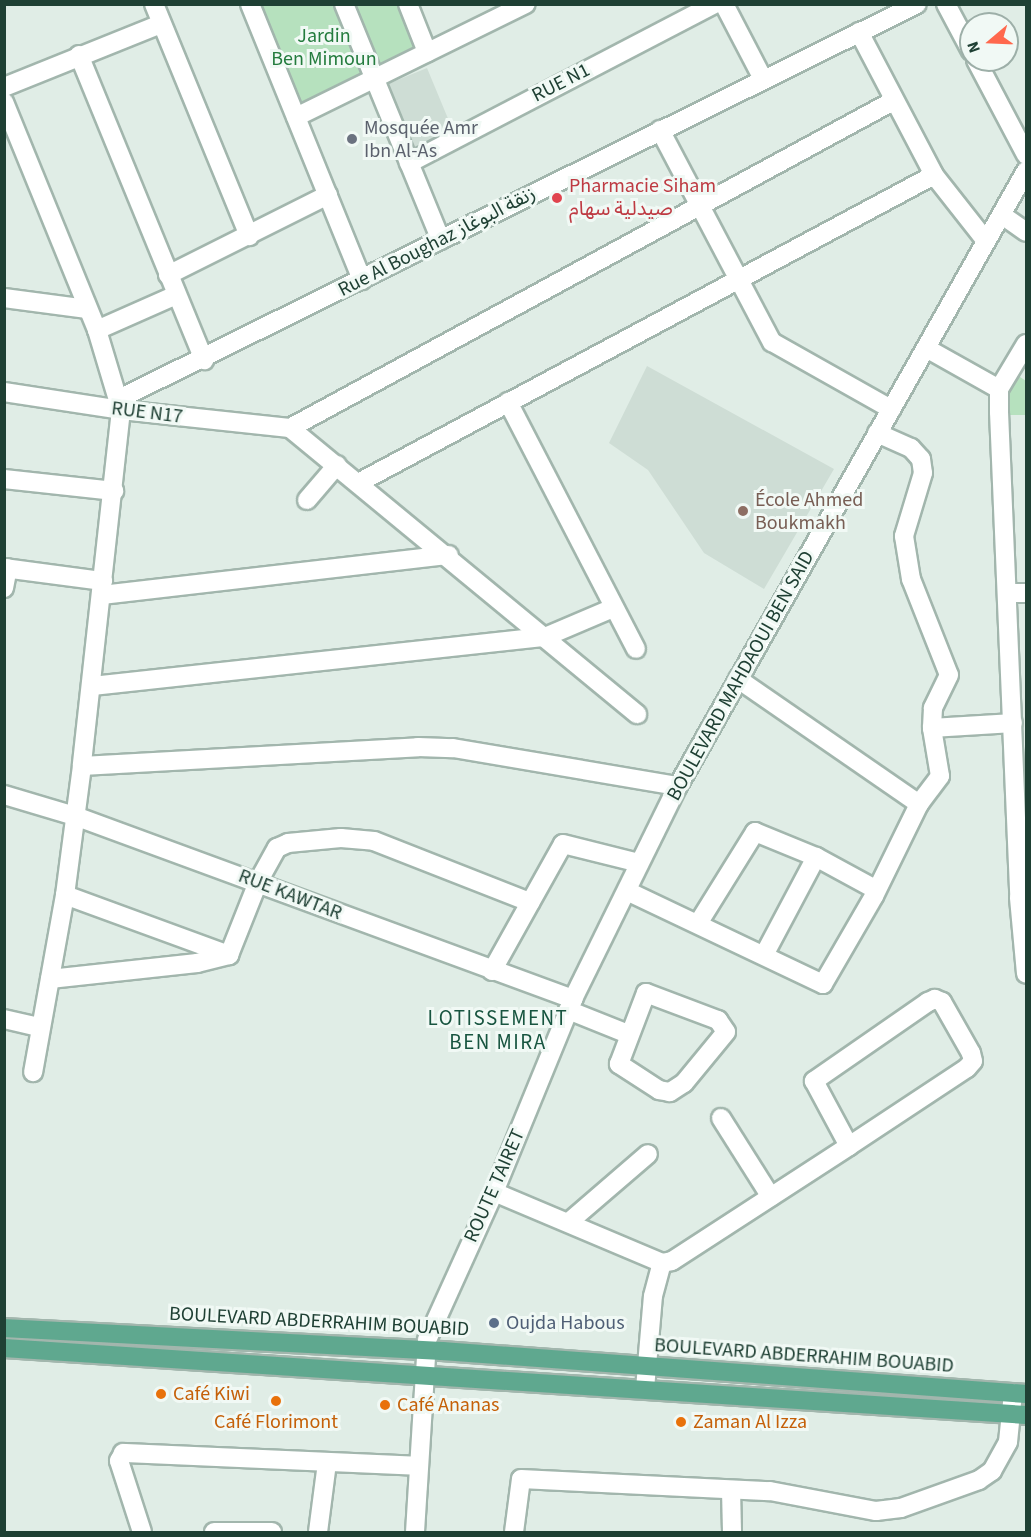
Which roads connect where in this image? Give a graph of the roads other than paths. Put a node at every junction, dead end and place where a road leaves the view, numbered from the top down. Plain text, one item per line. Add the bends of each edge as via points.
1 (154, 4) edge
2 (250, 4) edge
3 (344, 4) edge
4 (408, 4) edge
5 (714, 4) edge
6 (724, 4) edge
7 (917, 4) edge
8 (946, 4) edge
9 (516, 7) edge
10 (161, 24) junction
11 (959, 28) edge
12 (859, 32) junction
13 (427, 52) junction
14 (79, 55) junction
15 (982, 72) edge
16 (372, 78) junction
17 (763, 79) junction
18 (4, 87) edge
19 (894, 100) junction
20 (4, 102) edge
21 (296, 117) junction
22 (660, 130) junction
23 (1026, 155) edge
24 (409, 163) junction
25 (1026, 171) edge
26 (934, 175) junction
27 (328, 195) junction
28 (701, 207) junction
29 (1002, 215) junction
30 (1026, 232) edge
31 (249, 236) junction
32 (441, 240) junction
33 (986, 242) junction
34 (168, 275) junction
35 (363, 280) junction
36 (739, 281) junction
37 (176, 295) junction
38 (4, 298) edge
39 (87, 309) junction
40 (97, 330) junction
41 (1026, 344) edge
42 (926, 348) junction
43 (204, 360) junction
44 (999, 389) junction
45 (4, 392) edge
46 (508, 402) junction
47 (120, 405) junction
48 (891, 409) junction
49 (290, 428) junction
50 (877, 434) junction
51 (337, 465) junction
52 (4, 479) edge
53 (360, 482) junction
54 (114, 491) junction
55 (307, 500) dead end
56 (449, 555) junction
57 (6, 568) edge
58 (4, 588) edge
59 (102, 588) junction
60 (1026, 592) edge
61 (1008, 593) junction
62 (614, 608) junction
63 (545, 637) junction
64 (636, 649) dead end
65 (738, 679) junction
66 (92, 686) junction
67 (637, 714) dead end
68 (1012, 723) junction
69 (932, 728) junction
70 (82, 766) junction
71 (678, 786) junction
72 (4, 795) edge
73 (919, 804) junction
74 (75, 816) junction
75 (1023, 840) edge
76 (816, 857) junction
77 (639, 863) junction
78 (258, 882) junction
79 (875, 889) junction
80 (627, 891) junction
81 (65, 895) junction
82 (530, 902) junction
83 (699, 922) junction
84 (229, 955) junction
85 (764, 955) junction
86 (1026, 966) edge
87 (492, 971) junction
88 (50, 979) junction
89 (570, 1004) junction
90 (4, 1019) edge
91 (39, 1027) junction
92 (628, 1034) junction
93 (33, 1072) dead end
94 (721, 1118) dead end
95 (849, 1146) junction
96 (648, 1154) dead end
97 (494, 1192) junction
98 (771, 1197) junction
99 (569, 1222) junction
100 (662, 1263) junction
101 (4, 1328) edge
102 (4, 1348) edge
103 (424, 1350) junction
104 (646, 1368) junction
105 (423, 1374) junction
106 (645, 1389) junction
107 (1020, 1394) edge
108 (1019, 1415) edge
109 (327, 1463) junction
110 (419, 1466) junction
111 (731, 1490) junction
112 (142, 1533) edge
113 (214, 1533) edge
114 (272, 1533) edge
115 (318, 1533) edge
116 (415, 1533) edge
117 (514, 1533) edge
118 (732, 1533) edge

1 - 10 street
2 - 21 street
3 - 16 street
4 - 13 street
5 - 24 street, RUE N1
6 - 17 street
7 - 12 street, Rue Al Boughaz زنقة البوغاز
8 - 11 street
9 - 13 street
10 - 14 street
10 - 31 street
12 - 17 street, Rue Al Boughaz زنقة البوغاز
12 - 19 street
13 - 16 street
14 - 18 street
14 - 34 street
15 - 23 street
16 - 21 street
16 - 24 street
17 - 22 street, Rue Al Boughaz زنقة البوغاز
19 - 26 street
19 - 28 street
20 - 39 street
21 - 27 street
22 - 28 street
22 - 32 street, Rue Al Boughaz زنقة البوغاز
24 - 32 street
25 - 29 street, BOULEVARD MAHDAOUI BEN SAID
26 - 33 street
26 - 36 street
27 - 31 street
27 - 35 street
28 - 36 street
28 - 49 street
29 - 30 street
29 - 33 street, BOULEVARD MAHDAOUI BEN SAID
31 - 34 street
32 - 35 street, Rue Al Boughaz زنقة البوغاز
33 - 42 street, BOULEVARD MAHDAOUI BEN SAID
34 - 37 street
35 - 43 street, Rue Al Boughaz زنقة البوغاز
36 - 46 street
36 - 48 street via 772,342
37 - 40 street
37 - 43 street
38 - 39 street
39 - 40 street
40 - 47 street
41 - 44 street
42 - 44 street
42 - 48 street, BOULEVARD MAHDAOUI BEN SAID
43 - 47 street, Rue Al Boughaz زنقة البوغاز
44 - 61 street
45 - 47 street, RUE N17
46 - 53 street
46 - 62 street
47 - 49 street, RUE N17
47 - 54 street
48 - 50 street, BOULEVARD MAHDAOUI BEN SAID
49 - 51 street
50 - 65 street, BOULEVARD MAHDAOUI BEN SAID
50 - 69 street via 911,448 921,459 923,473 904,536 911,579 949,675 933,708
51 - 53 street
51 - 55 street
52 - 54 street
53 - 56 street
54 - 59 street
56 - 59 street
56 - 63 street
57 - 58 street
57 - 59 street
59 - 66 street
60 - 61 street
61 - 68 street
62 - 63 street
62 - 64 street
63 - 66 street
63 - 67 street
65 - 71 street, BOULEVARD MAHDAOUI BEN SAID
65 - 73 street
66 - 70 street
68 - 69 street
68 - 75 street
69 - 73 street via 940,776
70 - 71 street via 453,748
70 - 74 street
71 - 77 street, BOULEVARD MAHDAOUI BEN SAID
72 - 74 street, RUE KAWTAR
73 - 79 street
74 - 78 street, RUE KAWTAR
74 - 81 street
75 - 86 street
76 - 79 street
76 - 83 street via 755,832
76 - 85 street
77 - 80 street, BOULEVARD MAHDAOUI BEN SAID
77 - 82 street via 563,844
78 - 82 street via 282,845 357,839
78 - 84 street
78 - 87 street, RUE KAWTAR
79 - 85 street via 823,984
80 - 83 street
80 - 89 street, BOULEVARD MAHDAOUI BEN SAID
81 - 84 street
81 - 88 street
82 - 87 street
83 - 85 street
84 - 88 street via 198,963
87 - 89 street, RUE KAWTAR
88 - 91 street
89 - 92 street, RUE KAWTAR
89 - 97 street, ROUTE TAIRET
90 - 91 street
91 - 93 street
92 - 92 street via 619,1064 664,1092 684,1083 726,1032 718,1020 646,993
94 - 98 street
95 - 95 street via 814,1081 928,1002 942,1002 973,1061
95 - 98 street
96 - 99 street
97 - 99 street
97 - 103 street, ROUTE TAIRET
98 - 100 street via 680,1257
99 - 100 street
100 - 104 street via 653,1296
101 - 103 main road, BOULEVARD ABDERRAHIM BOUABID
102 - 105 main road
103 - 104 main road, BOULEVARD ABDERRAHIM BOUABID
103 - 105 street, ROUTE TAIRET
104 - 106 street
104 - 107 main road, BOULEVARD ABDERRAHIM BOUABID
105 - 106 main road
105 - 110 street, ROUTE TAIRET
106 - 108 main road
107 - 108 street
108 - 111 street via 992,1471 979,1480 901,1508 876,1511 799,1494
109 - 110 street
109 - 112 street via 123,1454 120,1461
109 - 115 street
110 - 116 street, ROUTE TAIRET
111 - 117 street via 521,1479
111 - 118 street
113 - 114 street

